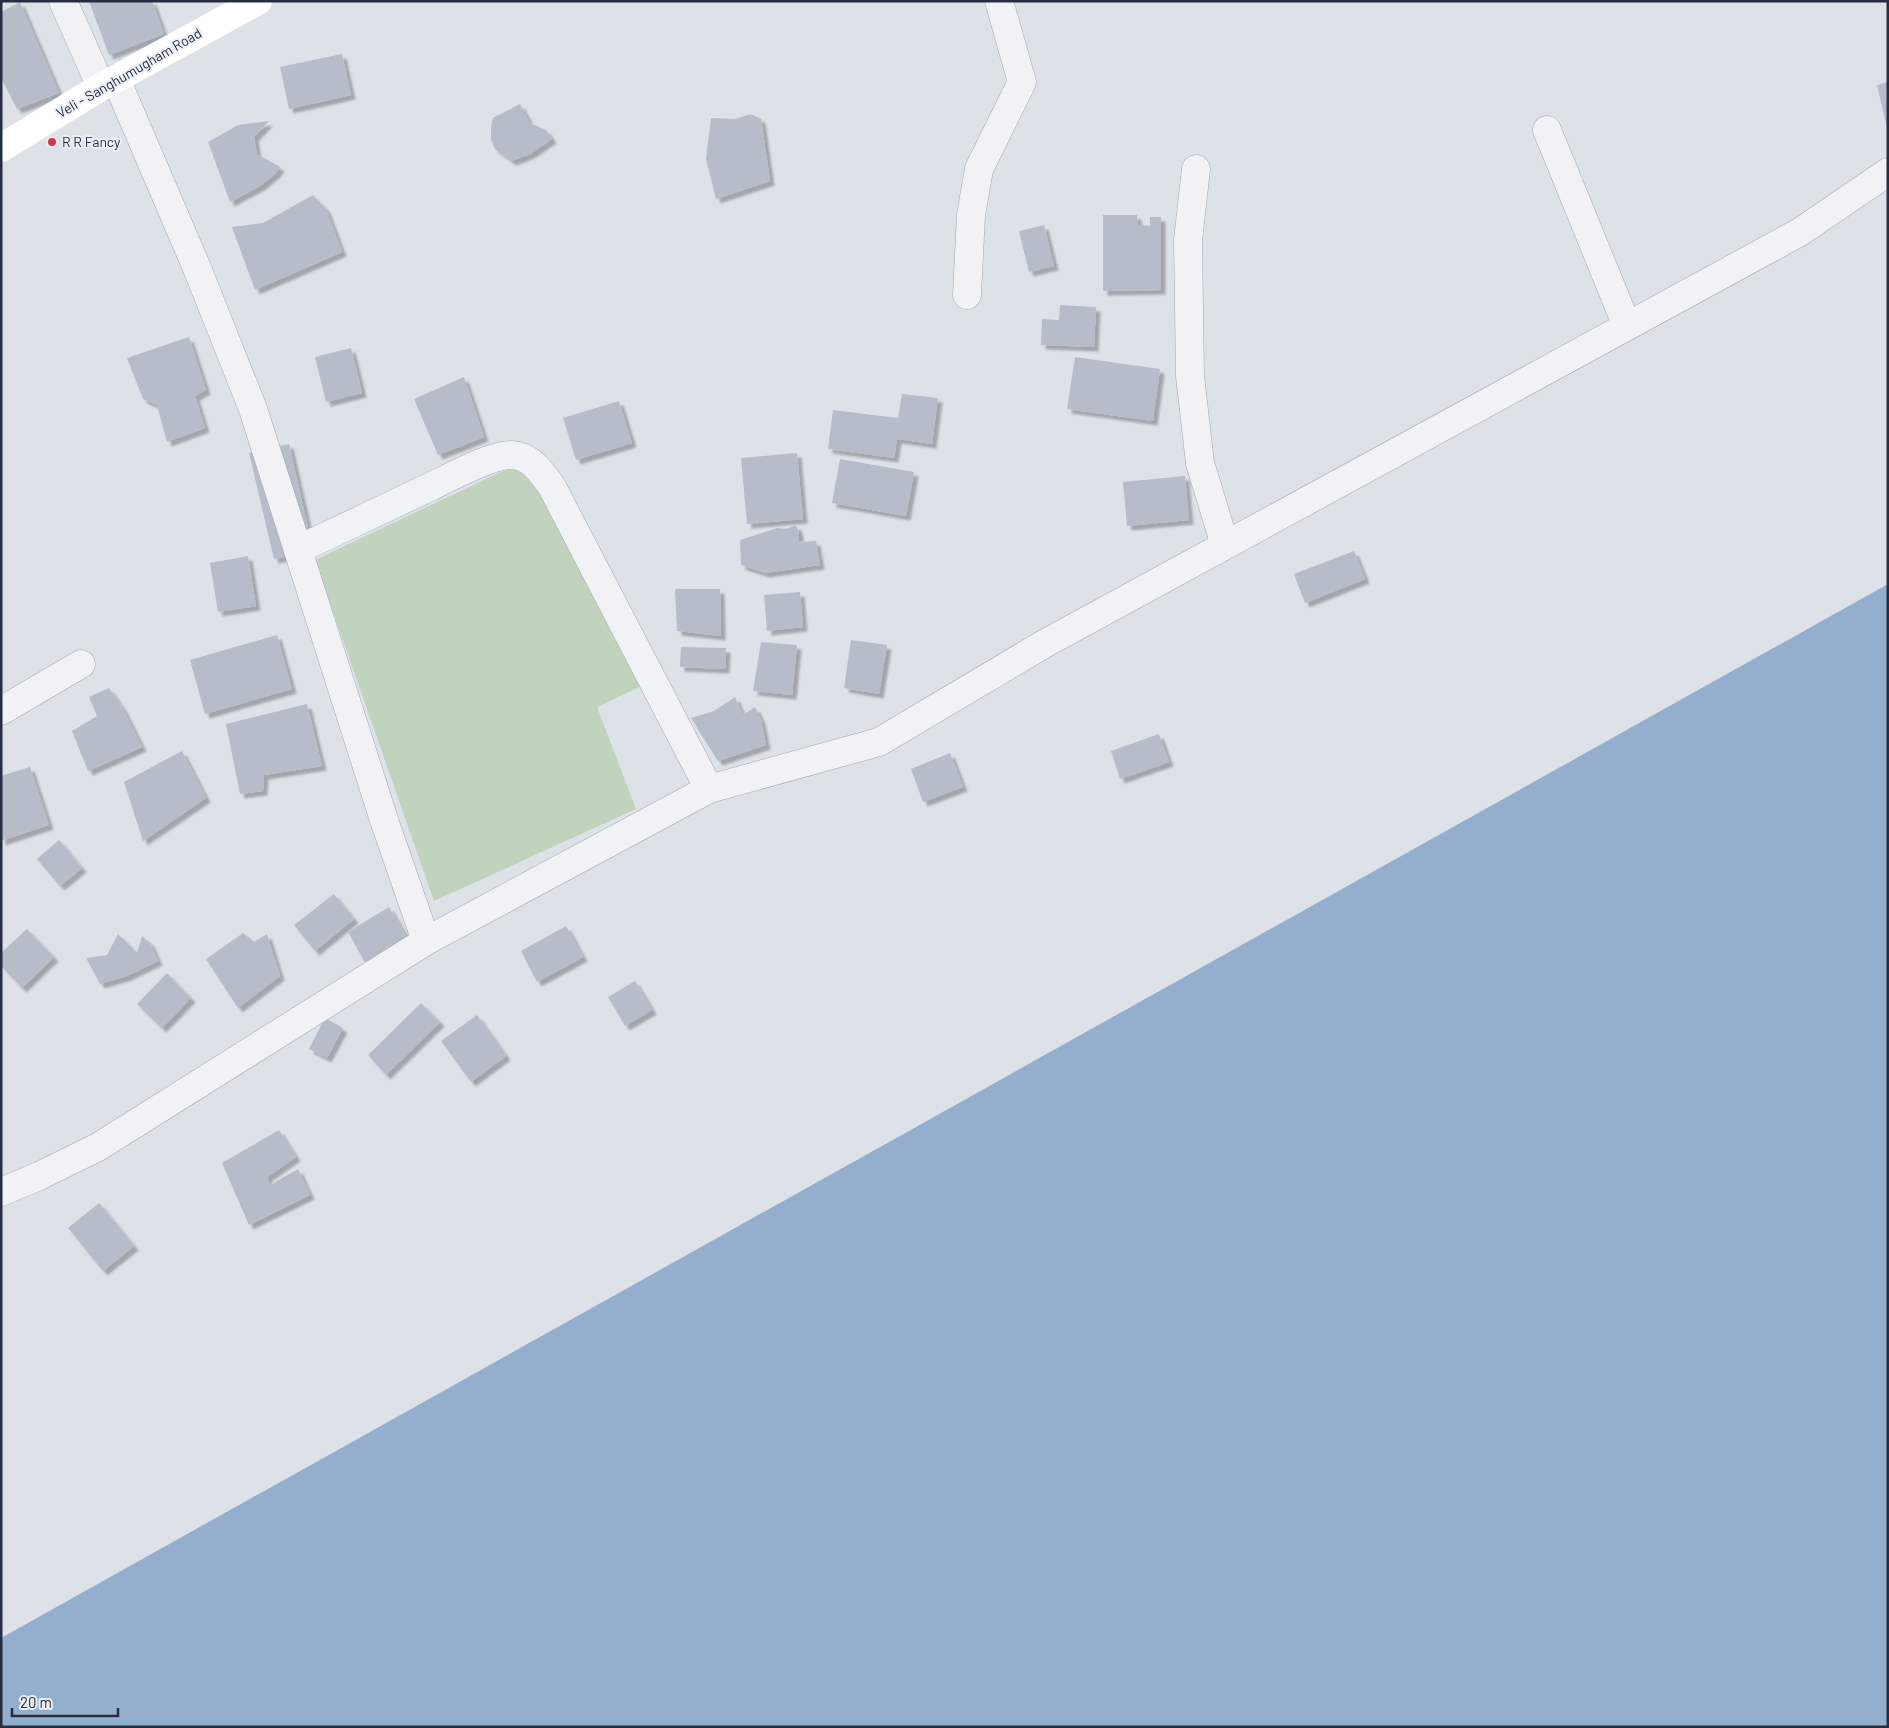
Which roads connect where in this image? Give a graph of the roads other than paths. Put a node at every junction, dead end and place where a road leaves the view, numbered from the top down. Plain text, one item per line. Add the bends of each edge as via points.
1 (62, 1) edge
2 (258, 1) edge
3 (999, 1) edge
4 (109, 83) junction
5 (1547, 130) dead end
6 (1, 148) edge
7 (1196, 169) dead end
8 (1888, 172) edge
9 (967, 295) dead end
10 (1627, 326) junction
11 (1225, 546) junction
12 (299, 549) junction
13 (81, 664) dead end
14 (1, 711) edge
15 (709, 789) junction
16 (426, 941) junction
17 (1, 1192) edge

1 - 4 street
2 - 4 main road, Veli - Sanghumugham Road
3 - 9 street via 1022,82 980,169 972,215
4 - 6 main road, Veli - Sanghumugham Road
4 - 12 street via 197,268 254,409
5 - 10 street
7 - 11 street via 1188,240 1190,376 1200,463
8 - 10 street via 1800,232
10 - 11 street
11 - 15 street via 1044,644 879,742
12 - 15 street via 498,457 513,455 524,458 537,466 552,487
12 - 16 street via 384,820
13 - 14 street
15 - 16 street
16 - 17 street via 98,1147

